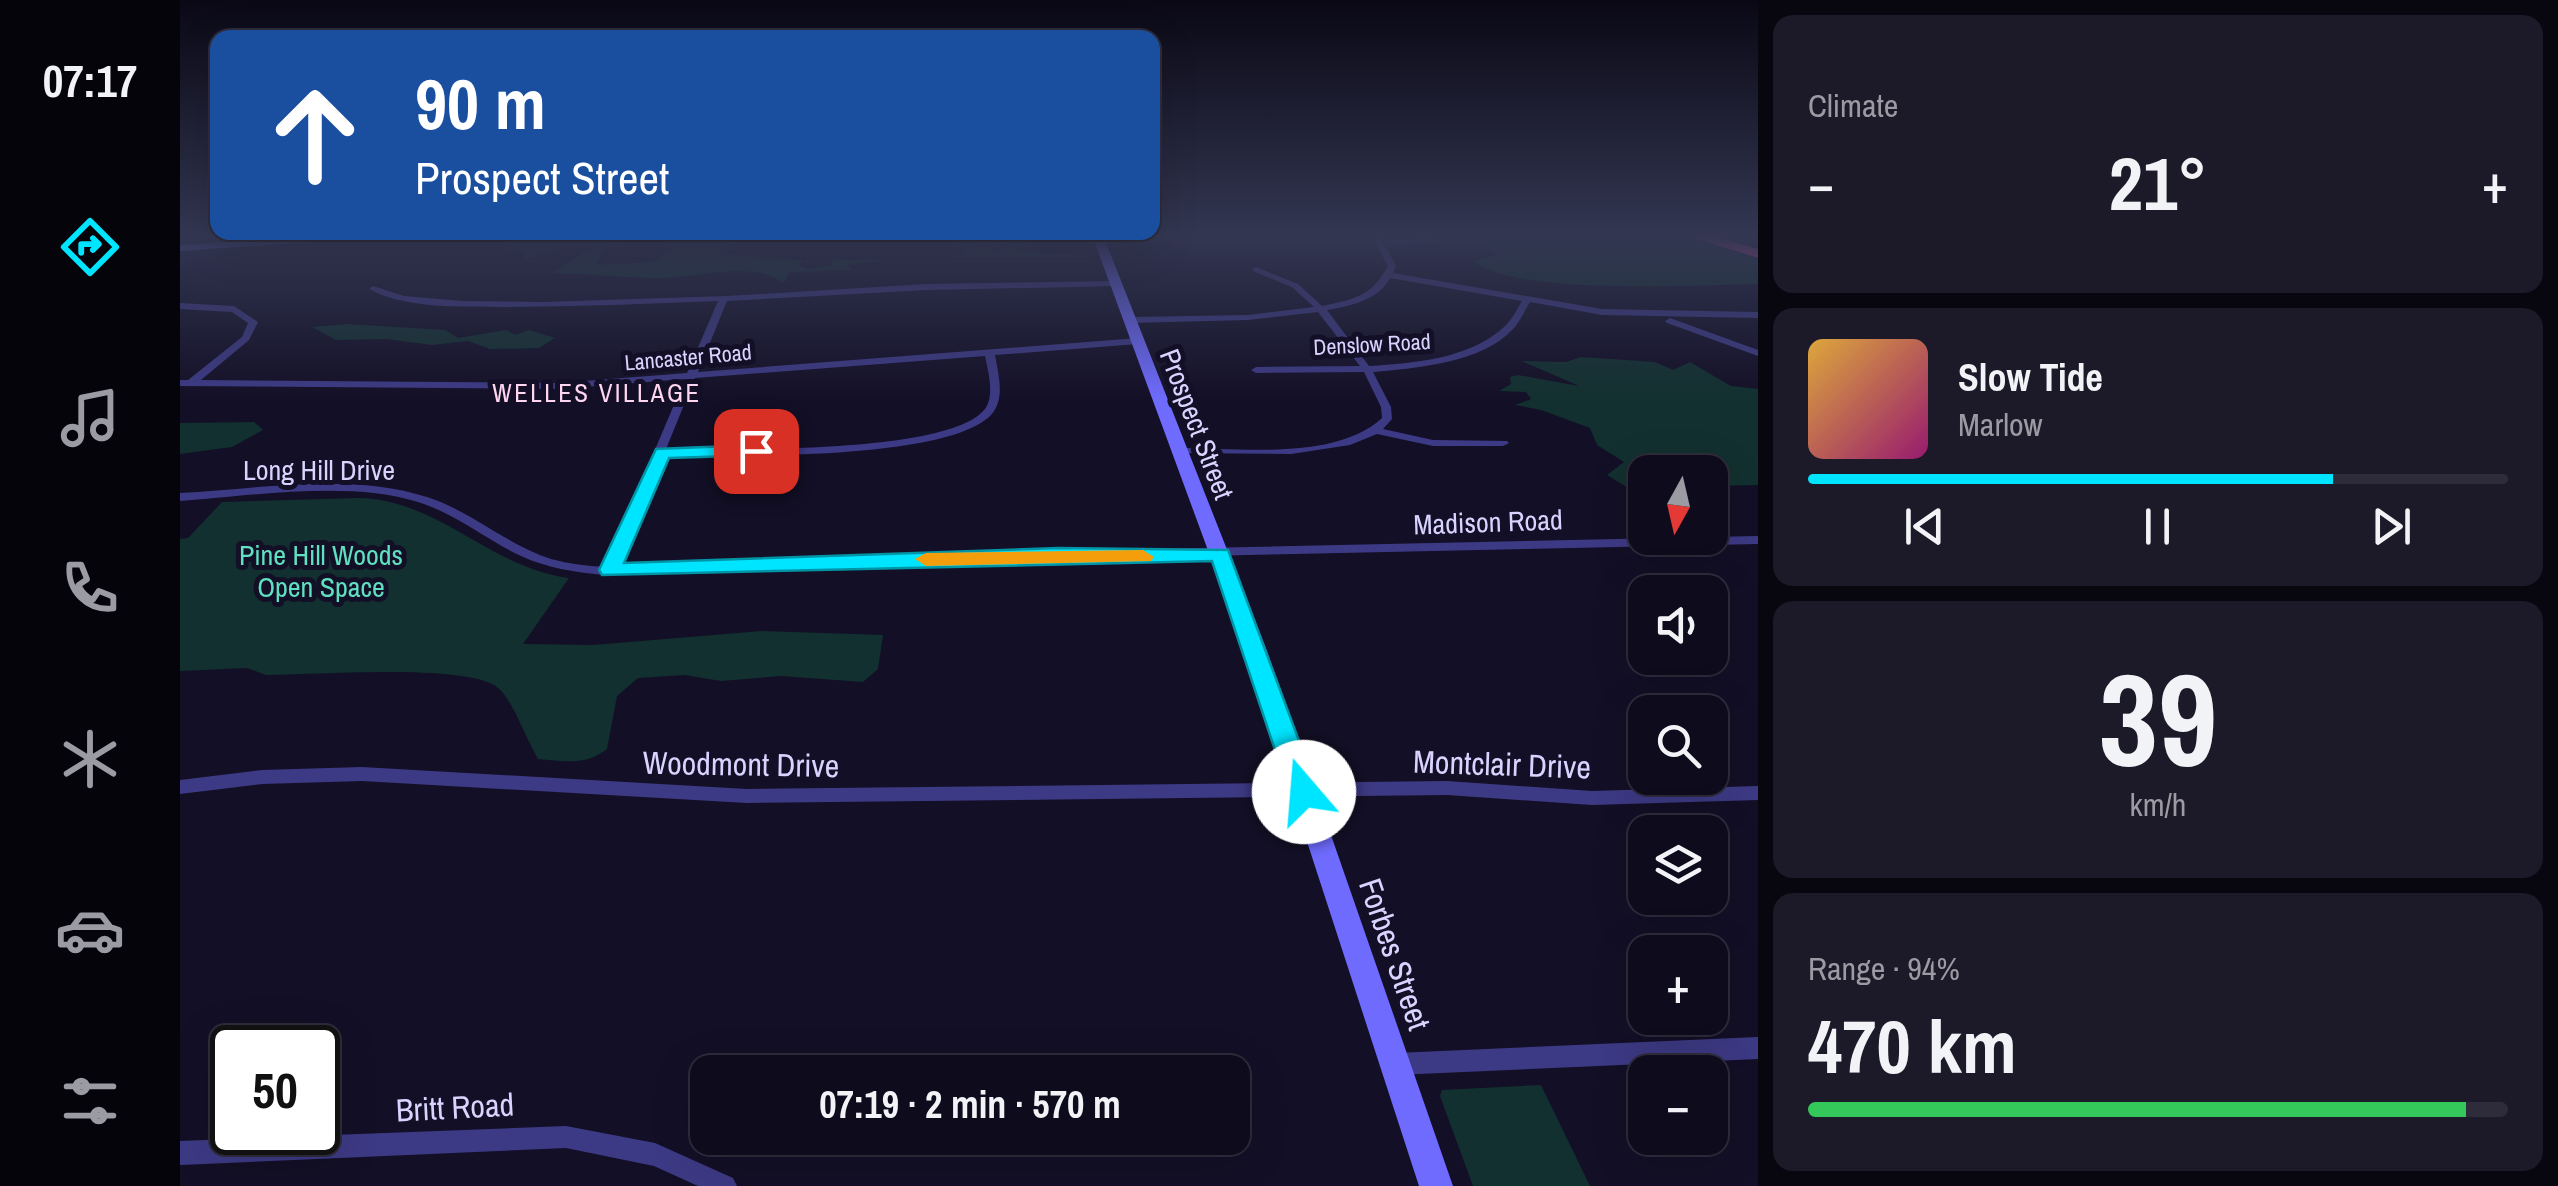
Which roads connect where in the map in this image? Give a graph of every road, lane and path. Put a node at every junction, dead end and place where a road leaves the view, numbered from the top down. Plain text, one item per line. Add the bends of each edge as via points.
1 (376, 290) edge
2 (883, 290) edge
3 (1118, 290) edge
4 (1300, 290) edge
5 (1374, 290) edge
6 (1473, 290) edge
7 (723, 300) junction
8 (1526, 300) junction
9 (180, 306) edge
10 (1321, 311) junction
11 (1660, 316) junction
12 (1758, 316) edge
13 (1130, 320) junction
14 (1138, 341) junction
15 (988, 352) junction
16 (1758, 353) edge
17 (1364, 367) junction
18 (1256, 370) dead end
19 (692, 376) junction
20 (186, 383) edge
21 (1378, 430) junction
22 (1503, 443) dead end
23 (1180, 450) junction
24 (662, 452) junction
25 (180, 496) edge
26 (1758, 540) edge
27 (1220, 554) junction
28 (610, 570) junction
29 (1249, 630) joint
30 (180, 787) edge
31 (1304, 792) junction
32 (1758, 793) edge
33 (1758, 1048) edge
34 (1395, 1064) junction
35 (180, 1153) edge
36 (724, 1186) edge
37 (1436, 1186) edge

1 - 7 street via 458,302
2 - 7 street
3 - 13 main road, Prospect Street
4 - 10 street
5 - 10 street
6 - 8 street
7 - 19 street
8 - 11 street
8 - 17 street, Denslow Road via 1507,328 1470,352 1422,364
9 - 20 street via 234,309 253,322 242,342
10 - 13 street
10 - 17 street
11 - 12 street
11 - 16 street
13 - 14 main road, Prospect Street
14 - 15 street, Lancaster Road
14 - 23 main road, Prospect Street
15 - 19 street, Lancaster Road
15 - 24 street via 992,406 953,434 891,443
17 - 18 street, Denslow Road
17 - 21 street via 1388,404
19 - 20 street, Lancaster Road via 485,388
19 - 24 street
21 - 22 street via 1433,443
21 - 23 street via 1326,447
23 - 27 main road, Prospect Street
24 - 28 street
25 - 28 street, Long Hill Drive via 396,493 440,506 538,562
26 - 27 street, Madison Road
27 - 28 street, Long Hill Drive
27 - 29 main road, Prospect Street
29 - 31 main road, Forbes Street
30 - 31 street, Woodmont Drive via 362,774 700,796
31 - 32 street, Montclair Drive via 1468,788 1592,798
31 - 34 main road, Forbes Street
33 - 34 street
34 - 37 main road, Forbes Street
35 - 36 street, Britt Road via 566,1138 655,1155

